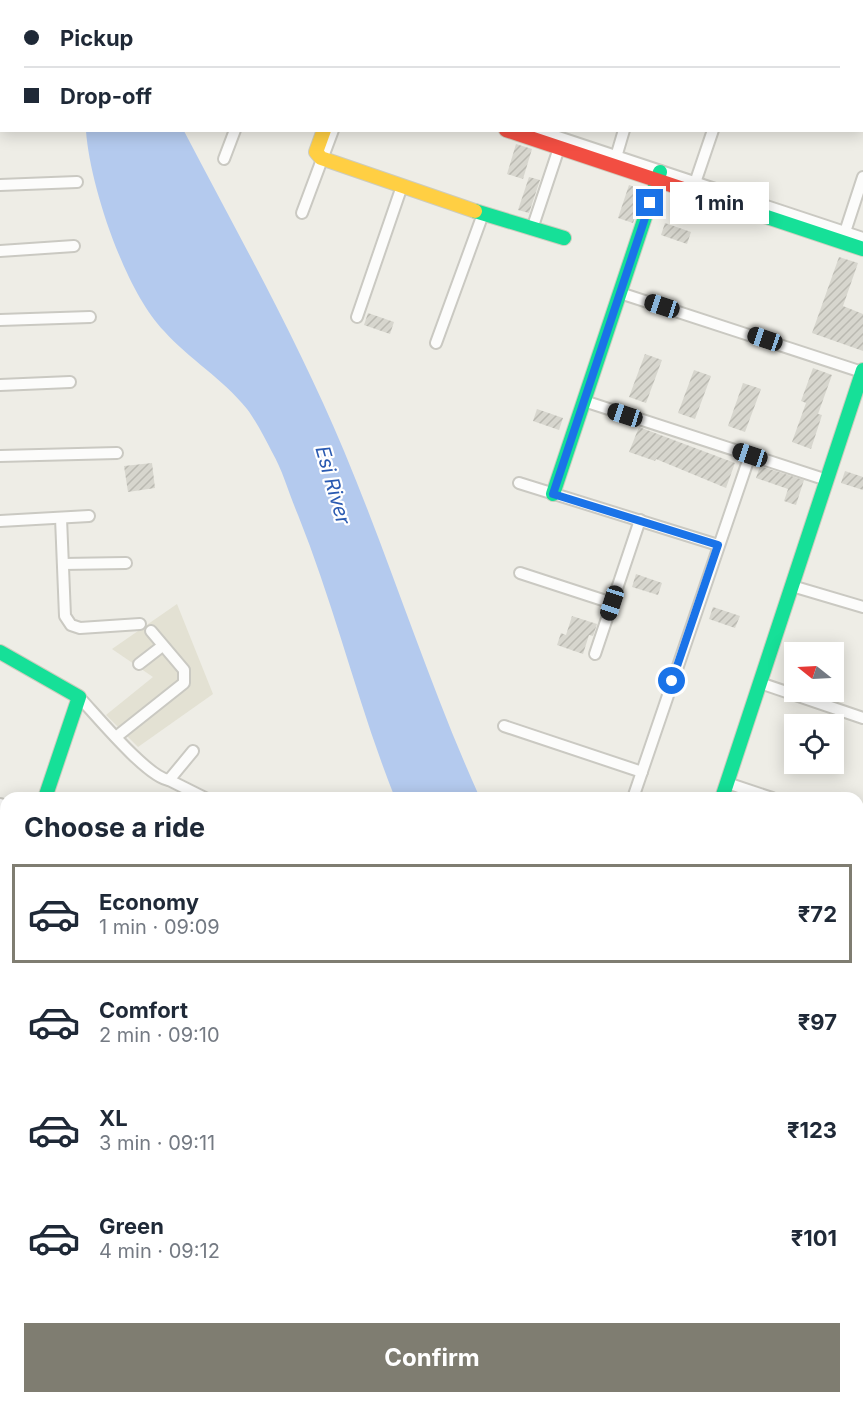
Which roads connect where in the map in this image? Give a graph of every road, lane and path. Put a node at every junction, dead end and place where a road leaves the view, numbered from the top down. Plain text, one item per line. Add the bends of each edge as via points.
1 (234, 132) edge
2 (323, 132) edge
3 (332, 132) edge
4 (512, 132) edge
5 (540, 132) edge
6 (623, 132) edge
7 (711, 132) edge
8 (559, 148) junction
9 (615, 157) junction
10 (321, 158) junction
11 (224, 159) dead end
12 (659, 176) junction
13 (863, 177) edge
14 (76, 182) dead end
15 (695, 183) junction
16 (0, 185) edge
17 (402, 186) junction
18 (302, 213) dead end
19 (483, 214) junction
20 (532, 229) junction
21 (845, 232) junction
22 (564, 238) dead end
23 (863, 238) edge
24 (74, 246) dead end
25 (863, 249) edge
26 (0, 251) edge
27 (620, 293) junction
28 (90, 316) dead end
29 (357, 317) dead end
30 (0, 320) edge
31 (436, 343) dead end
32 (863, 371) edge
33 (70, 382) dead end
34 (0, 386) edge
35 (584, 401) junction
36 (117, 453) dead end
37 (750, 455) junction
38 (0, 456) edge
39 (827, 480) junction
40 (519, 483) dead end
41 (553, 494) junction
42 (89, 516) dead end
43 (61, 518) junction
44 (640, 520) junction
45 (0, 521) edge
46 (718, 545) junction
47 (126, 563) dead end
48 (63, 564) junction
49 (520, 573) dead end
50 (792, 586) junction
51 (612, 603) junction
52 (863, 607) edge
53 (140, 624) dead end
54 (151, 631) dead end
55 (161, 646) junction
56 (0, 652) edge
57 (595, 654) dead end
58 (139, 664) dead end
59 (760, 684) junction
60 (80, 697) junction
61 (863, 718) edge
62 (504, 726) dead end
63 (116, 736) junction
64 (193, 751) dead end
65 (642, 772) junction
66 (169, 780) junction
67 (727, 783) junction
68 (47, 792) edge
69 (193, 792) edge
70 (635, 792) edge
71 (724, 792) edge
72 (754, 792) edge

1 - 11 street
2 - 10 street via 316,152
3 - 10 street
4 - 8 street
5 - 9 street
6 - 9 street
7 - 15 street
8 - 12 street
8 - 20 street
9 - 12 street
10 - 17 street
10 - 18 street
12 - 15 street
12 - 25 street
12 - 27 street
13 - 21 street
14 - 16 street
15 - 21 street
17 - 19 street
17 - 29 street
19 - 20 street
19 - 31 street
20 - 22 street
21 - 23 street
24 - 26 street
27 - 32 street
27 - 35 street
28 - 30 street
32 - 39 street
33 - 34 street
35 - 37 street
35 - 41 street
36 - 38 street
37 - 39 street
37 - 46 street
39 - 50 street
40 - 41 street
41 - 44 street
42 - 43 street
43 - 45 street
43 - 48 street
44 - 46 street
44 - 51 street
46 - 65 street
47 - 48 street
48 - 53 street via 65,616 71,625 80,628
49 - 51 street
50 - 52 street
50 - 59 street
51 - 57 street
54 - 55 street
55 - 58 street
55 - 63 street via 184,670 184,683
56 - 60 street
59 - 61 street
59 - 67 street
60 - 63 street
60 - 68 street
62 - 65 street
63 - 66 street via 156,776
64 - 66 street
65 - 70 street
66 - 69 street
67 - 71 street
67 - 72 street

